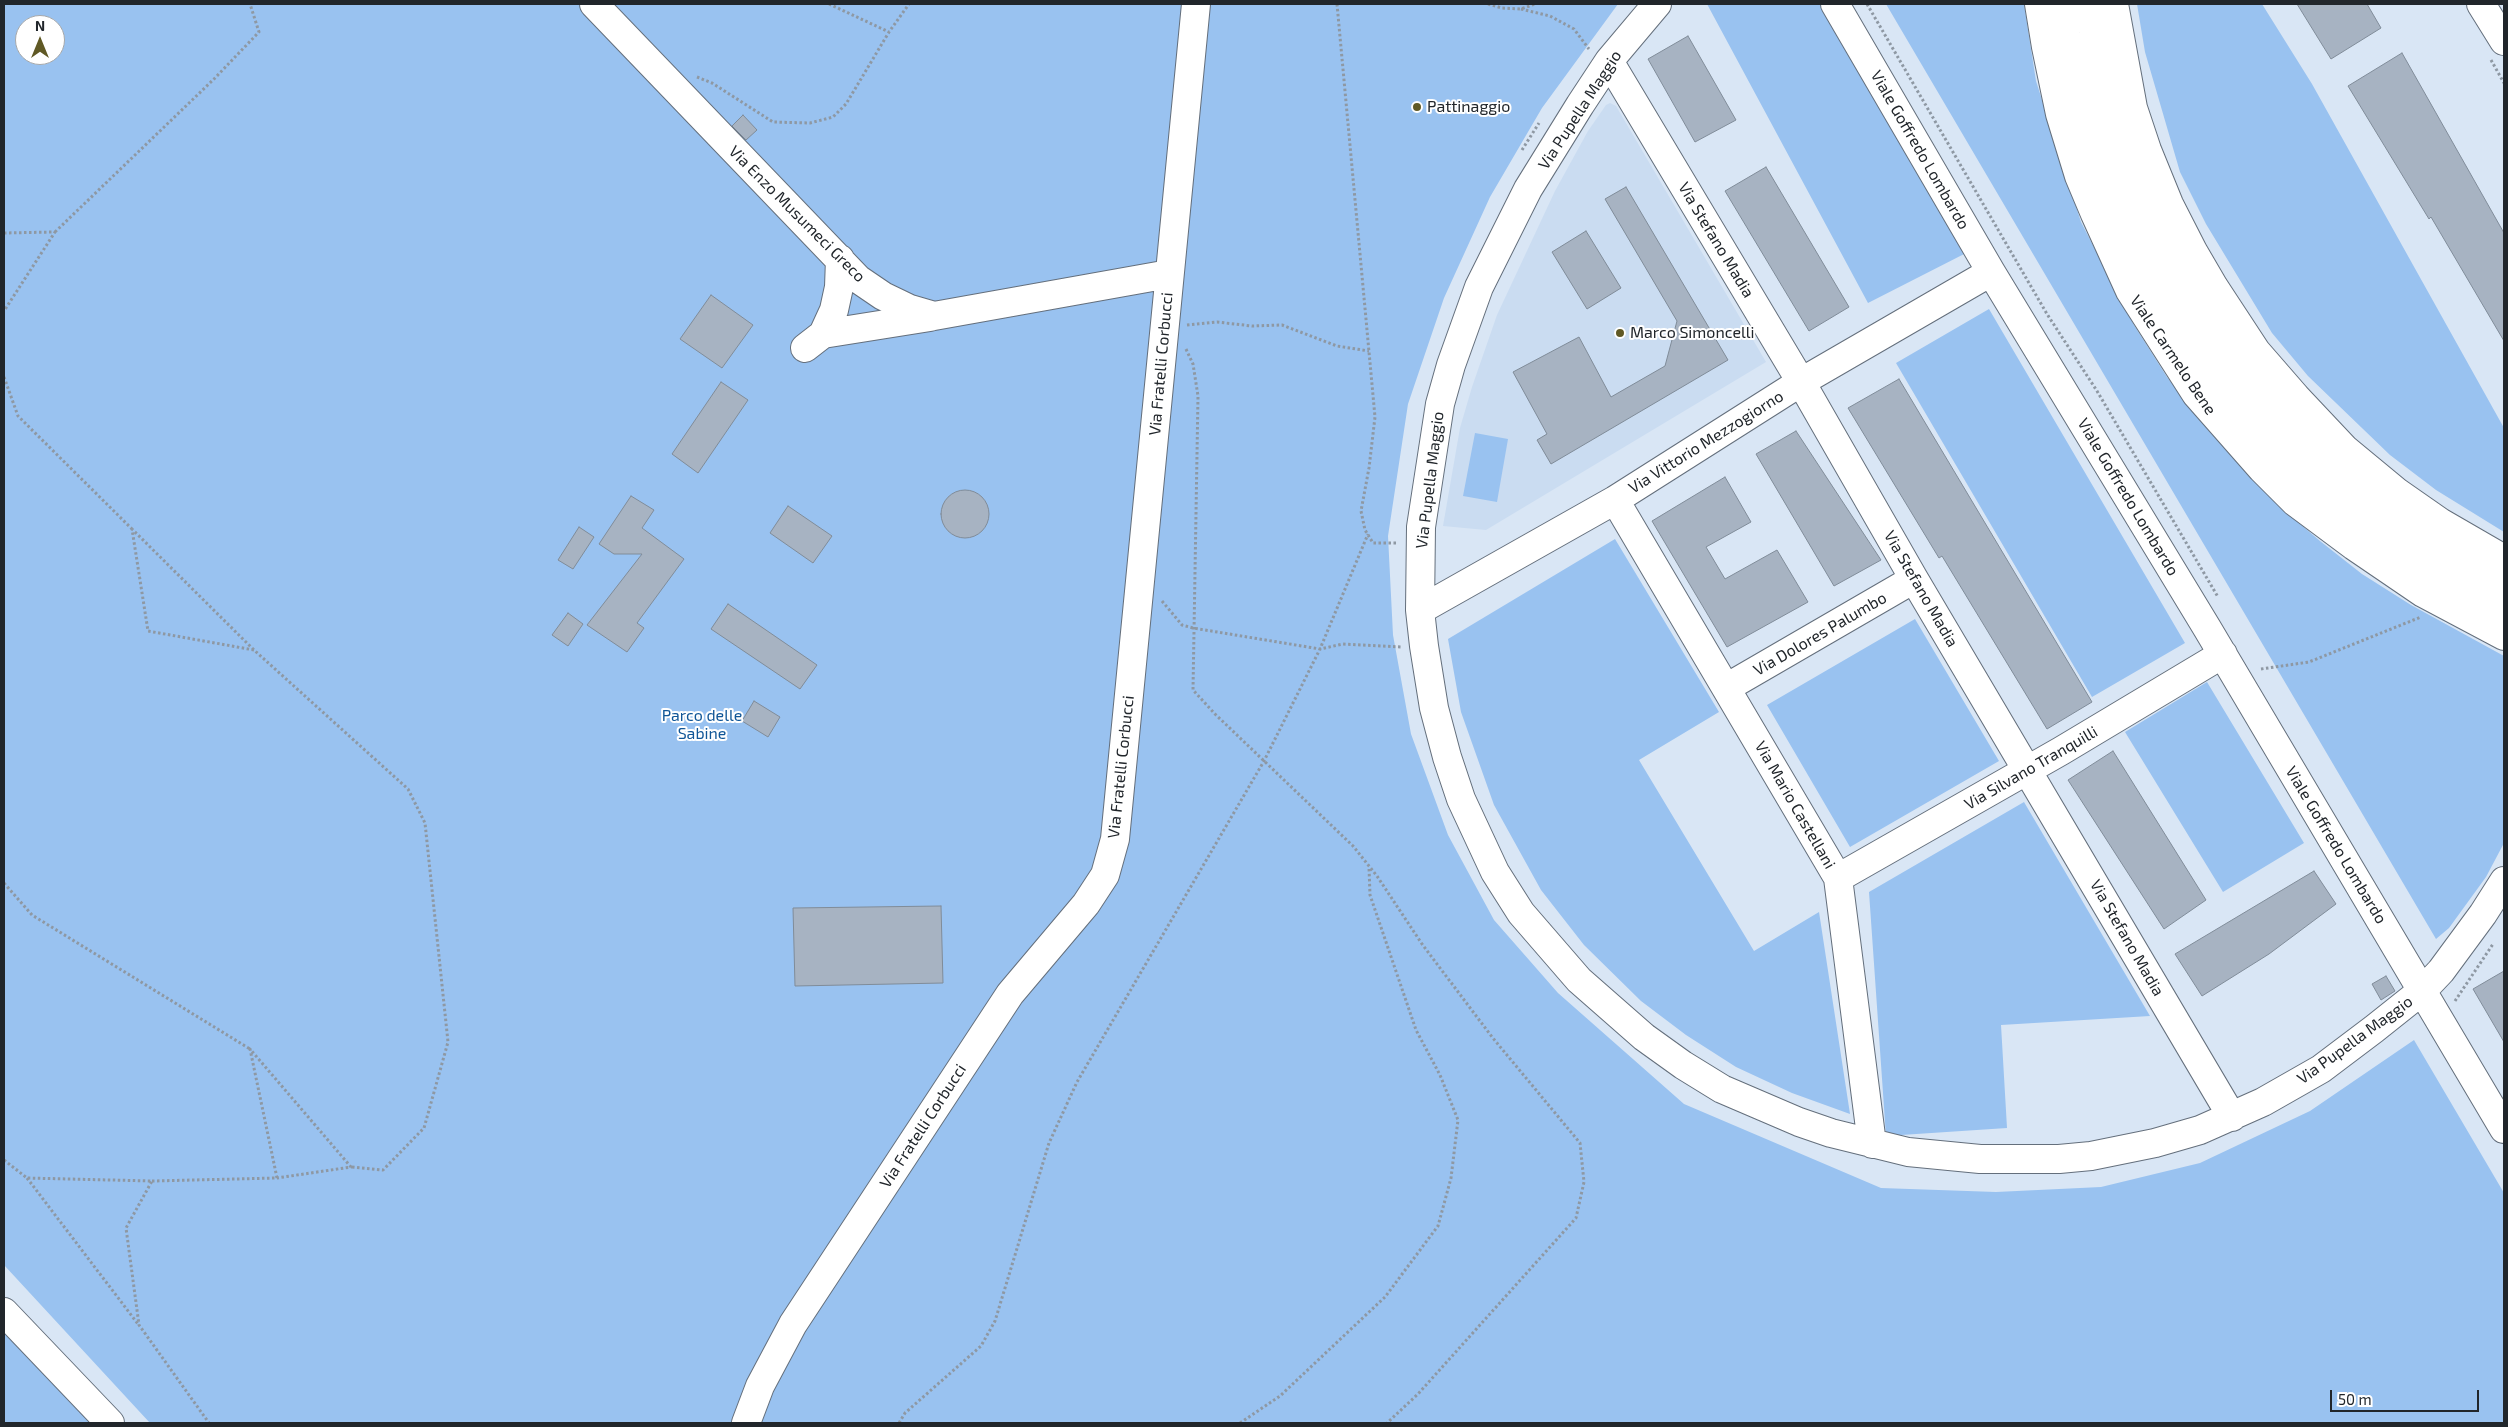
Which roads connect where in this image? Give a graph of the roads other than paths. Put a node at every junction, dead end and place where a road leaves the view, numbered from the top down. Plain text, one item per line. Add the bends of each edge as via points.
1 (594, 4) edge
2 (1196, 4) edge
3 (1657, 4) edge
4 (1834, 4) edge
5 (2039, 4) edge
6 (2481, 4) edge
7 (2097, 5) edge
8 (2060, 8) edge
9 (2504, 42) edge
10 (1595, 52) junction
11 (840, 260) junction
12 (1991, 272) junction
13 (1169, 274) junction
14 (934, 316) junction
15 (1801, 382) junction
16 (2397, 492) junction
17 (1615, 500) junction
18 (2360, 505) junction
19 (2354, 546) junction
20 (2504, 559) edge
21 (1914, 579) junction
22 (2504, 582) edge
23 (2504, 609) edge
24 (1420, 610) junction
25 (2504, 636) edge
26 (2222, 654) junction
27 (1726, 688) junction
28 (2028, 770) junction
29 (1838, 878) junction
30 (2504, 881) edge
31 (2423, 990) junction
32 (2232, 1117) junction
33 (2504, 1129) edge
34 (1872, 1144) junction
35 (4, 1312) edge
36 (110, 1423) edge
37 (746, 1423) edge

1 - 11 street, Via Enzo Musumeci Greco
2 - 13 street, Via Fratelli Corbucci
3 - 10 street, Via Pupella Maggio
4 - 12 street, Viale Goffredo Lombardo
5 - 19 street, Viale Carmelo Bene via 2066,135 2095,214 2130,291 2179,370 2212,415 2295,502
6 - 9 street
7 - 16 street, Viale Carmelo Bene via 2146,150 2180,226 2214,287 2256,351 2296,398 2345,448
7 - 18 street, Viale Carmelo Bene via 2097,54 2120,143 2165,250 2200,314 2251,385
8 - 18 street, Viale Carmelo Bene via 2100,164 2143,264 2171,314 2206,367 2254,426 2310,484
10 - 15 street, Via Stefano Madia
10 - 24 street, Via Pupella Maggio via 1479,287 1451,365 1433,443 1404,543
11 - 14 street, Via Enzo Musumeci Greco via 883,296
11 - 14 street via 834,310 814,341
12 - 15 street, Via Vittorio Mezzogiorno
12 - 26 street, Viale Goffredo Lombardo
13 - 14 street, Via Enzo Musumeci Greco
13 - 37 street, Via Fratelli Corbucci via 1170,321 1139,589 1115,839 1105,874 1086,904 1010,994 793,1324 760,1386
15 - 17 street, Via Vittorio Mezzogiorno
15 - 21 street, Via Stefano Madia
16 - 18 street
16 - 20 street, Viale Carmelo Bene via 2440,522
17 - 24 street, Via Vittorio Mezzogiorno
17 - 27 street, Via Mario Castellani
18 - 19 street
18 - 22 street, Viale Carmelo Bene
18 - 23 street, Viale Carmelo Bene via 2430,568
19 - 25 street, Viale Carmelo Bene via 2444,606
21 - 27 street, Via Dolores Palumbo
21 - 28 street, Via Stefano Madia
24 - 34 street, Via Pupella Maggio via 1434,708 1461,799 1495,872 1521,913 1552,951 1631,1026 1714,1084 1799,1122
26 - 28 street, Via Silvano Tranquilli
26 - 31 street, Viale Goffredo Lombardo
27 - 29 street, Via Mario Castellani
28 - 29 street, Via Silvano Tranquilli
28 - 32 street, Via Stefano Madia
29 - 34 street, Via Mario Castellani
30 - 31 street, Via Pupella Maggio via 2441,971
31 - 32 street, Via Pupella Maggio via 2321,1069
31 - 33 street, Viale Goffredo Lombardo
32 - 34 street, Via Pupella Maggio via 2155,1143 2059,1159 1980,1159 1908,1152
35 - 36 street

